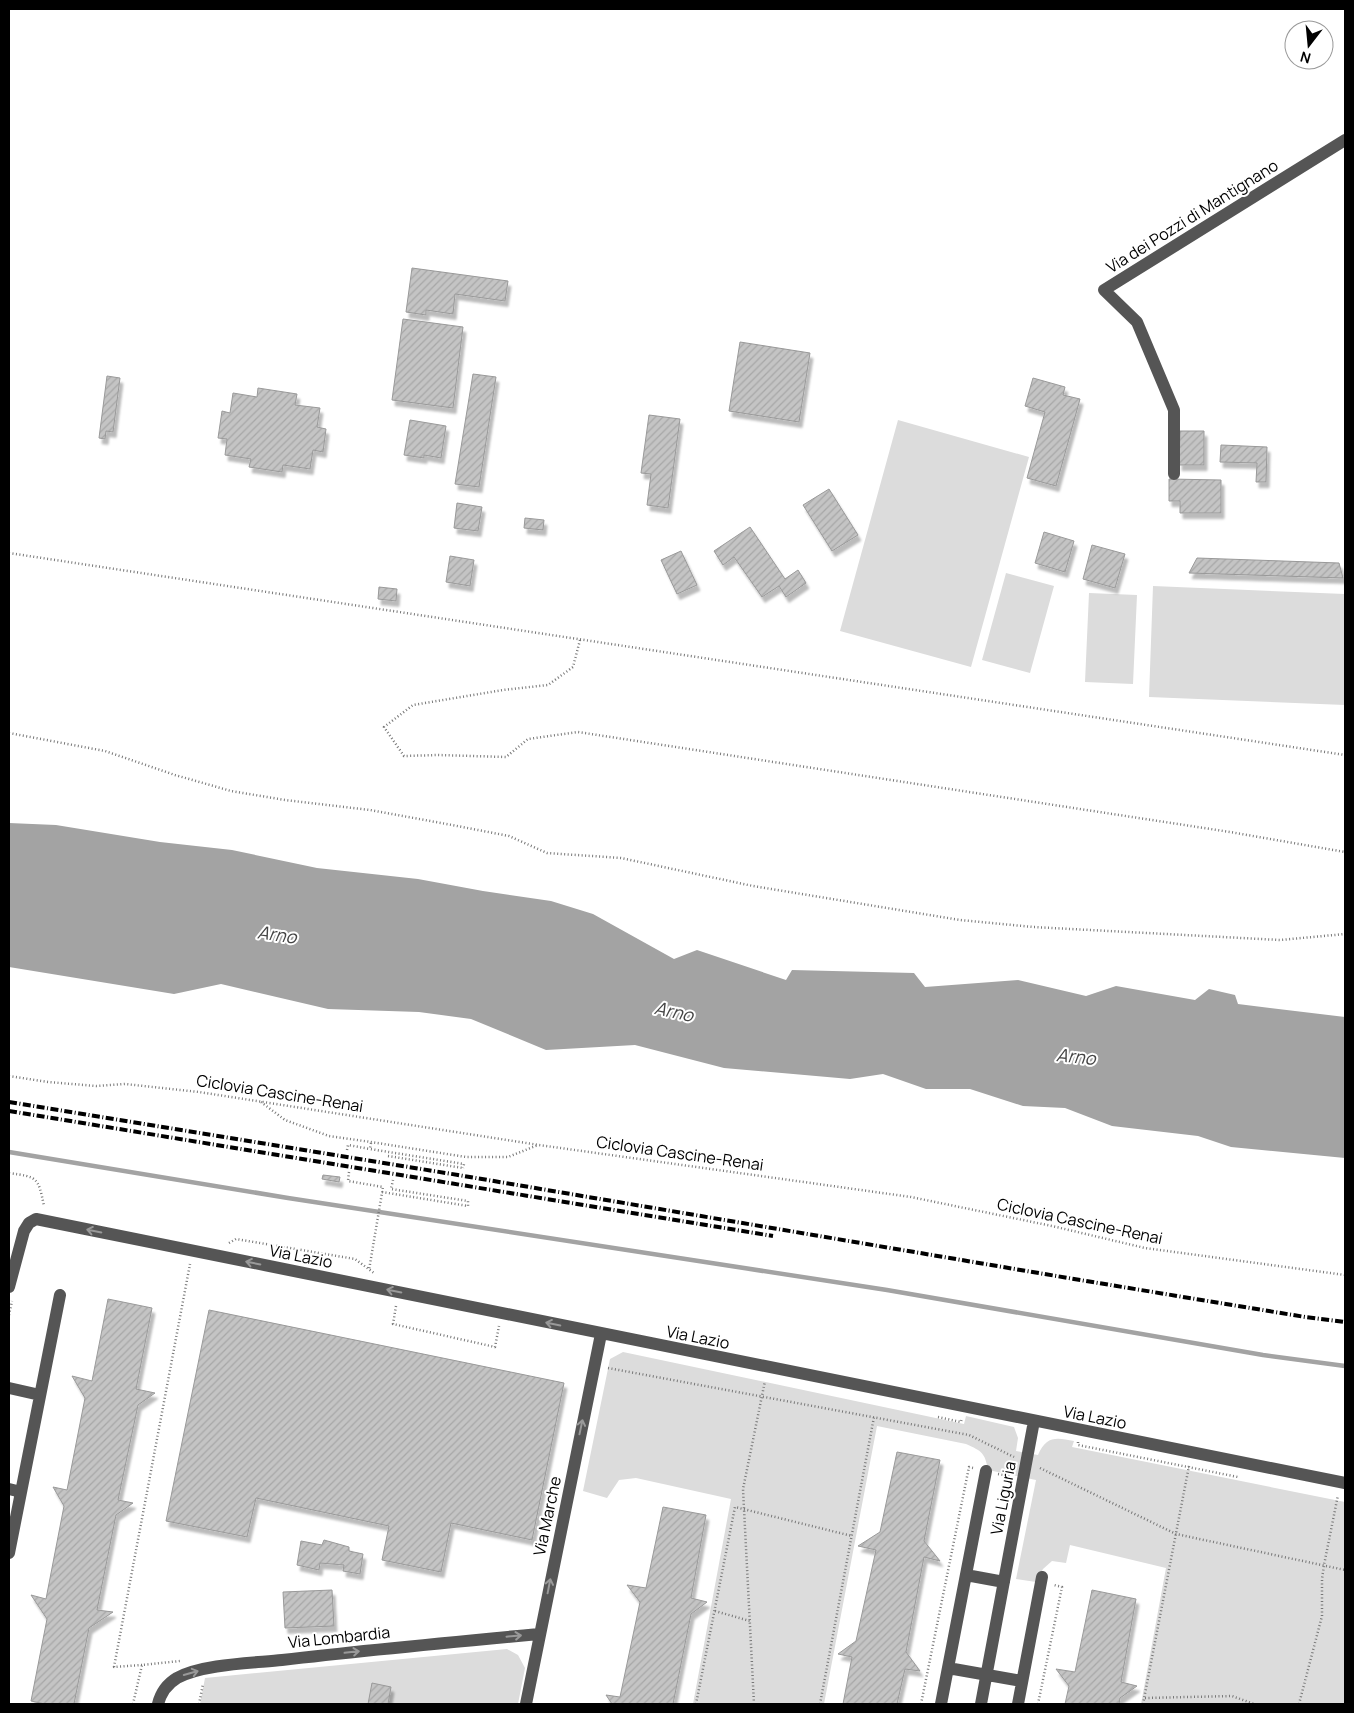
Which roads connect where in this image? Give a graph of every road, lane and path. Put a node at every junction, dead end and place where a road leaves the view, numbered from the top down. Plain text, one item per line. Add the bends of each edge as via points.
1 (1345, 140) edge
2 (1174, 474) dead end
3 (9, 553) edge
4 (580, 640) junction
5 (9, 733) edge
6 (1345, 755) edge
7 (1345, 852) edge
8 (1345, 934) edge
9 (9, 1076) edge
10 (259, 1101) junction
11 (371, 1142) junction
12 (539, 1145) junction
13 (370, 1149) junction
14 (347, 1150) dead end
15 (369, 1154) dead end
16 (349, 1172) dead end
17 (9, 1173) edge
18 (21, 1175) dead end
19 (393, 1180) dead end
20 (382, 1192) junction
21 (187, 1260) dead end
22 (1345, 1275) edge
23 (367, 1286) junction
24 (11, 1292) edge
25 (60, 1295) dead end
26 (397, 1303) dead end
27 (9, 1315) edge
28 (500, 1324) dead end
29 (600, 1334) junction
30 (594, 1366) junction
31 (768, 1368) junction
32 (9, 1388) edge
33 (40, 1395) junction
34 (762, 1396) junction
35 (874, 1417) junction
36 (1034, 1421) junction
37 (1079, 1439) dead end
38 (1191, 1452) junction
39 (1017, 1458) dead end
40 (1036, 1466) dead end
41 (1188, 1467) junction
42 (986, 1471) dead end
43 (1244, 1478) dead end
44 (1343, 1483) edge
45 (15, 1490) edge
46 (1338, 1497) junction
47 (1345, 1499) edge
48 (744, 1509) junction
49 (1176, 1534) junction
50 (852, 1536) junction
51 (9, 1553) edge
52 (1324, 1565) junction
53 (1345, 1570) edge
54 (966, 1575) junction
55 (1042, 1577) dead end
56 (1004, 1582) junction
57 (715, 1611) junction
58 (750, 1621) junction
59 (539, 1634) junction
60 (185, 1660) dead end
61 (142, 1665) junction
62 (948, 1668) junction
63 (987, 1675) junction
64 (1022, 1681) junction
65 (1145, 1698) junction
66 (133, 1704) edge
67 (158, 1704) edge
68 (526, 1704) edge
69 (696, 1704) edge
70 (754, 1704) edge
71 (820, 1704) edge
72 (941, 1704) edge
73 (981, 1704) edge
74 (1018, 1704) edge
75 (1144, 1704) edge
76 (1254, 1704) edge
77 (1299, 1704) edge

1 - 2 street, Via dei Pozzi di Mantignano via 1104,290 1137,322 1174,410
3 - 4 path
4 - 6 path
4 - 7 path via 573,666 548,685 413,705 384,727 404,756 506,757 528,739 578,732
5 - 8 path via 105,751 231,791 370,810 509,836 547,853 621,858 753,886 960,920 1280,940
9 - 10 path, Ciclovia Cascine-Renai via 96,1086 125,1084
10 - 11 path via 285,1120 329,1136
10 - 12 path, Ciclovia Cascine-Renai
11 - 12 path via 466,1157 508,1157
11 - 13 path
12 - 22 path, Ciclovia Cascine-Renai via 910,1197 1145,1248
13 - 13 path via 464,1164 463,1168
13 - 14 path via 348,1145
13 - 15 path
16 - 20 path via 348,1181 383,1187
17 - 18 path
19 - 20 path via 391,1189 468,1201 468,1206
20 - 23 path
21 - 61 path via 191,1261 114,1667
23 -> 24 street, Via Lazio via 36,1219 24,1231
29 -> 23 street, Via Lazio
24 - 27 path
25 - 33 street
26 - 28 path via 393,1324 495,1347
29 - 30 street, Via Marche
29 - 31 street, Via Lazio
30 - 34 path
59 -> 30 street, Via Marche
31 - 34 path
31 - 36 street, Via Lazio
32 - 33 street
33 - 45 street
34 - 35 path
34 - 48 path via 743,1489
35 - 39 path via 969,1435
35 - 50 path
36 - 38 street, Via Lazio
36 - 56 street, Via Liguria
37 - 41 path via 1078,1445
38 - 41 path
38 - 44 street, Via Lazio
40 - 49 path
41 - 43 path
41 - 49 path
42 - 54 street, Via Liguria
44 - 46 path
45 - 51 street
46 - 47 path
46 - 52 path
48 - 50 path
48 - 57 path via 735,1507
48 - 58 path
49 - 52 path
49 - 65 path
50 - 71 path
52 - 53 path
52 - 77 path via 1322,1616
54 - 56 street
54 - 62 street, Via Liguria
55 - 64 street
56 - 63 street, Via Liguria
57 - 58 path
57 - 69 path
58 - 70 path
67 -> 59 street, Via Lombardia via 162,1691 178,1677 221,1666
59 - 68 street, Via Marche
60 - 61 path
61 - 66 path
62 - 63 street
62 - 72 street, Via Liguria
63 - 64 street
63 - 73 street, Via Liguria
64 - 74 street
65 - 75 path
65 - 76 path via 1232,1696

